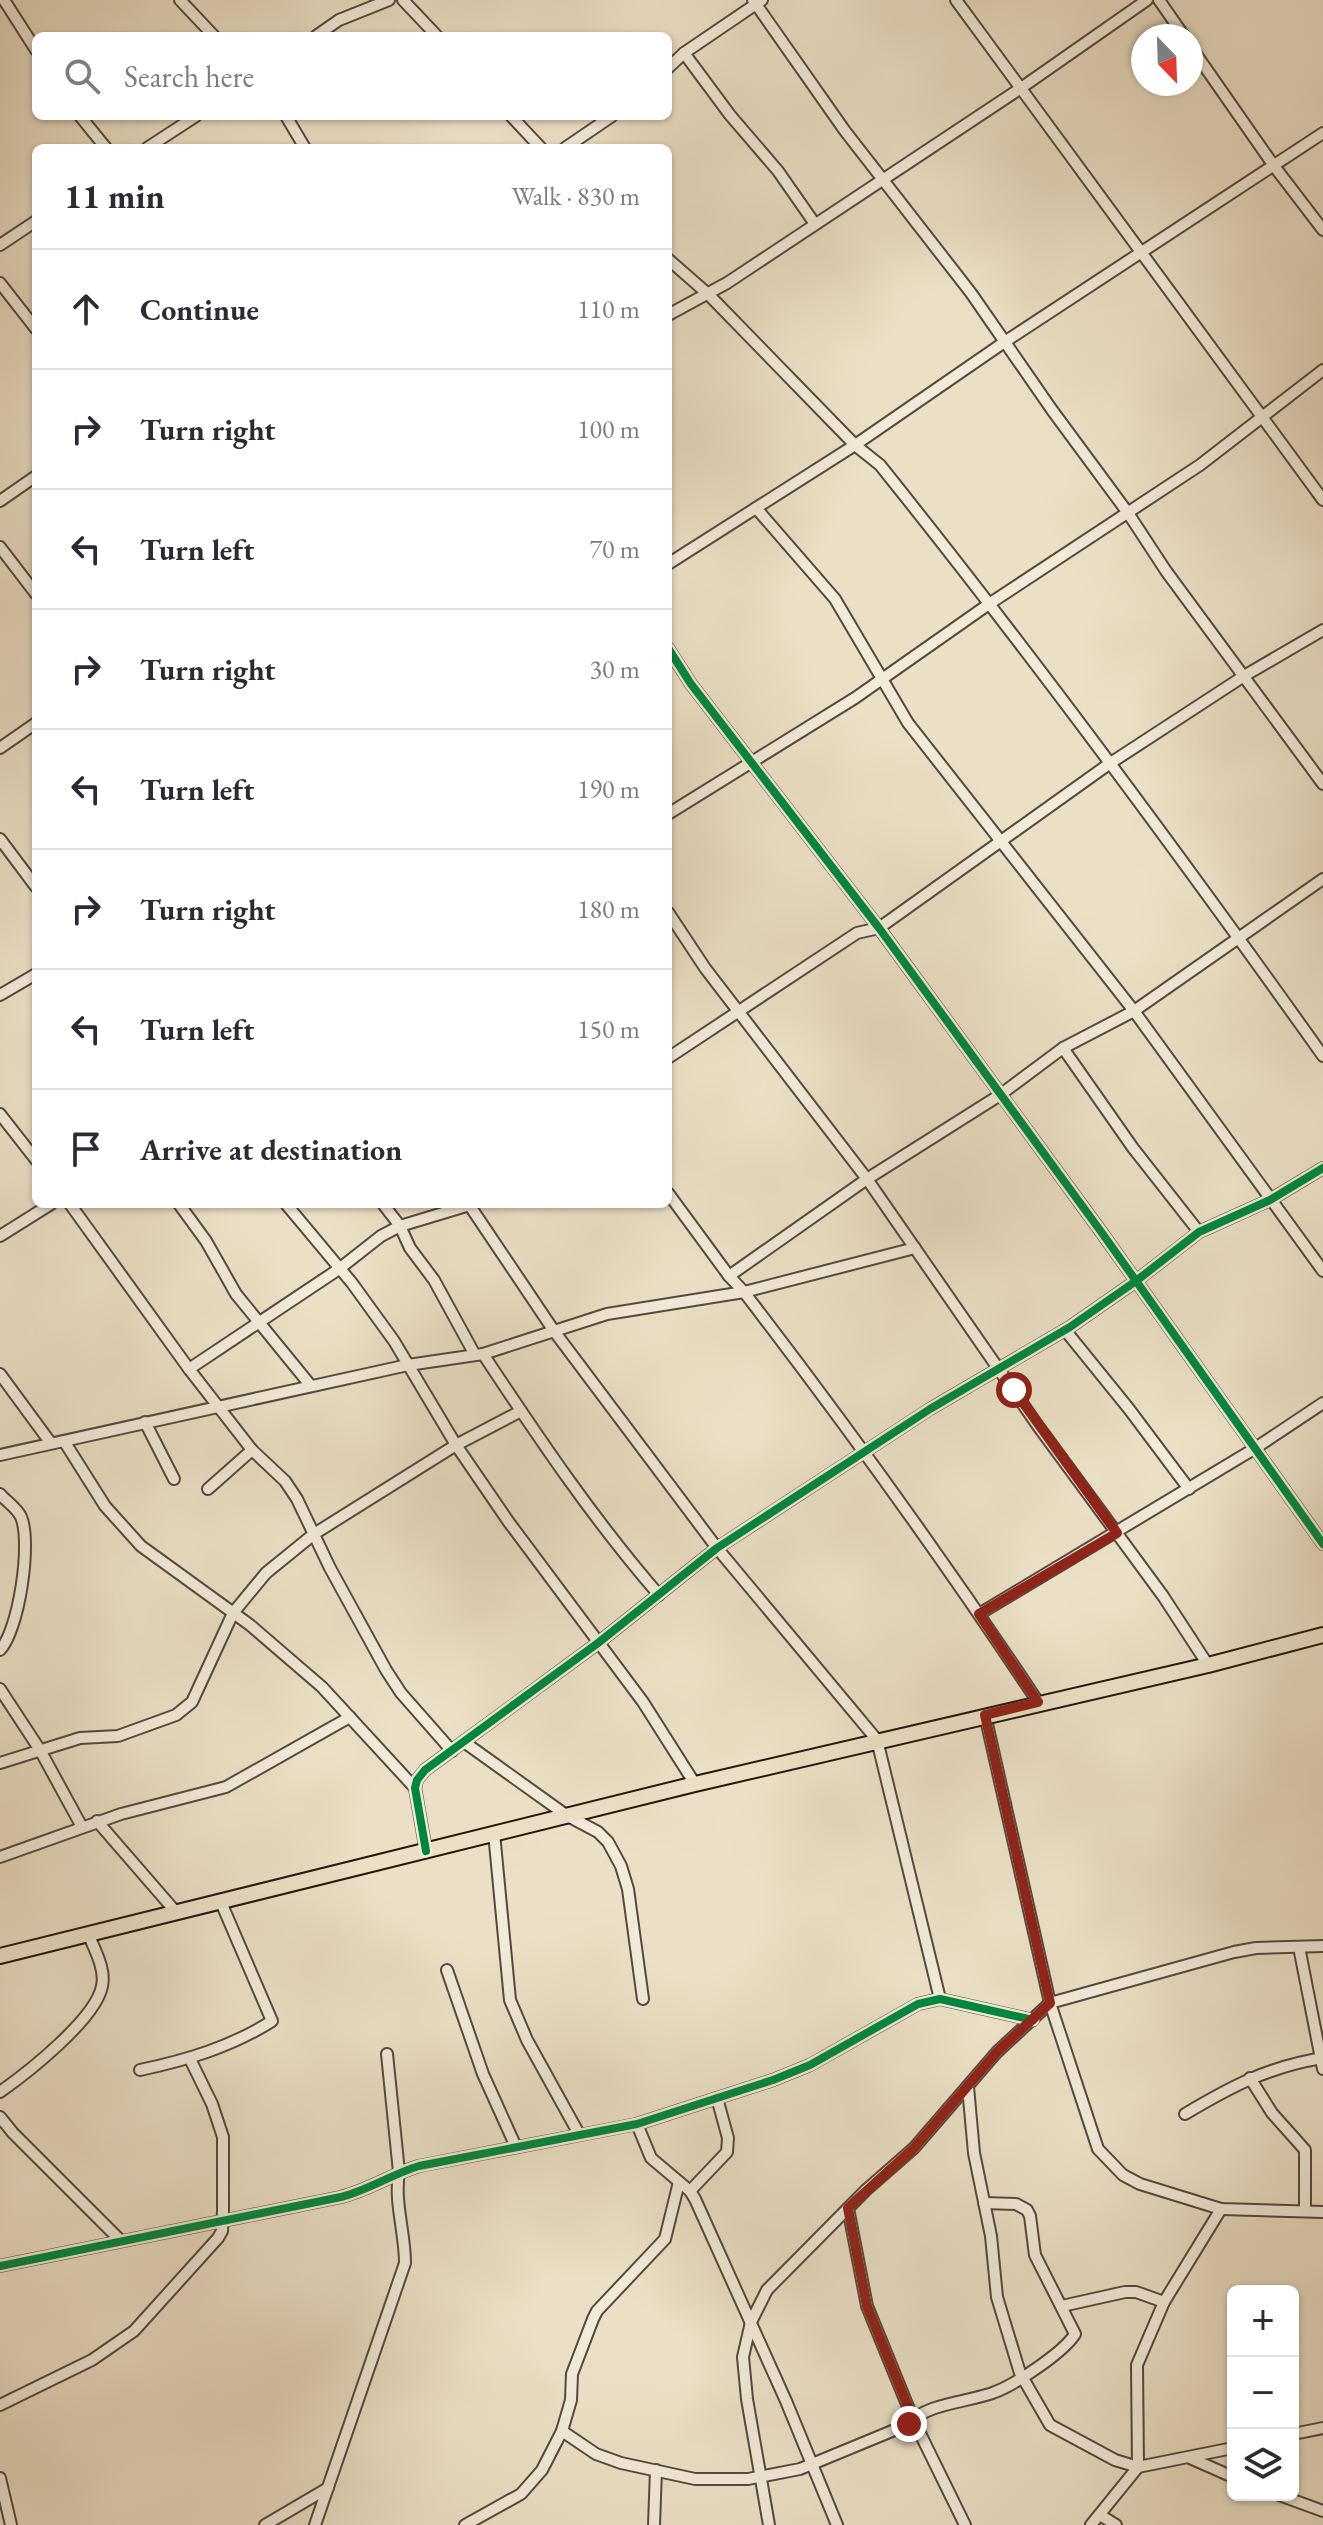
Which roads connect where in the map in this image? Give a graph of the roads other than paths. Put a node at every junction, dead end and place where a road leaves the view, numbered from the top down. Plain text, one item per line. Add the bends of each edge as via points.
1 (4, 0) edge
2 (180, 0) edge
3 (389, 0) edge
4 (403, 0) edge
5 (956, 0) edge
6 (1147, 0) edge
7 (1159, 0) edge
8 (757, 1) edge
9 (1176, 24) edge
10 (210, 32) edge
11 (322, 32) edge
12 (433, 32) edge
13 (32, 44) edge
14 (684, 53) junction
15 (672, 64) edge
16 (1203, 64) edge
17 (1021, 88) junction
18 (83, 120) edge
19 (190, 120) edge
20 (288, 120) edge
21 (515, 120) edge
22 (606, 120) edge
23 (1323, 133) edge
24 (103, 144) edge
25 (153, 144) edge
26 (303, 144) edge
27 (537, 144) edge
28 (571, 144) edge
29 (1274, 166) junction
30 (883, 180) junction
31 (32, 224) edge
32 (815, 224) junction
33 (1323, 230) edge
34 (0, 245) edge
35 (1142, 252) junction
36 (672, 262) edge
37 (0, 283) edge
38 (708, 294) junction
39 (672, 313) edge
40 (32, 324) edge
41 (1006, 341) junction
42 (1323, 370) edge
43 (1260, 416) junction
44 (855, 445) junction
45 (32, 479) edge
46 (1323, 500) edge
47 (0, 501) edge
48 (756, 508) junction
49 (1128, 513) junction
50 (0, 547) edge
51 (672, 561) edge
52 (32, 589) edge
53 (989, 604) junction
54 (1323, 630) edge
55 (672, 654) edge
56 (1244, 676) junction
57 (882, 680) junction
58 (32, 726) edge
59 (0, 748) edge
60 (753, 760) junction
61 (1109, 764) junction
62 (1323, 784) edge
63 (672, 811) edge
64 (0, 839) edge
65 (1001, 842) junction
66 (1323, 879) edge
67 (32, 882) edge
68 (672, 918) edge
69 (879, 928) junction
70 (1239, 939) junction
71 (32, 976) edge
72 (0, 995) edge
73 (1134, 1011) junction
74 (740, 1012) junction
75 (1063, 1048) junction
76 (672, 1055) edge
77 (1323, 1056) edge
78 (1000, 1095) junction
79 (0, 1114) edge
80 (32, 1155) edge
81 (1323, 1168) edge
82 (867, 1179) junction
83 (672, 1198) edge
84 (1270, 1200) junction
85 (45, 1208) edge
86 (73, 1208) edge
87 (182, 1208) edge
88 (289, 1208) edge
89 (386, 1208) edge
90 (462, 1208) edge
91 (474, 1208) edge
92 (400, 1226) junction
93 (1199, 1232) junction
94 (0, 1236) edge
95 (915, 1248) junction
96 (339, 1269) junction
97 (1323, 1271) edge
98 (729, 1276) junction
99 (1136, 1281) junction
100 (744, 1292) junction
101 (258, 1323) junction
102 (1065, 1330) junction
103 (554, 1331) junction
104 (479, 1354) junction
105 (408, 1365) junction
106 (999, 1368) junction
107 (189, 1369) junction
108 (0, 1374) edge
109 (311, 1386) junction
110 (1323, 1403) edge
111 (220, 1406) junction
112 (521, 1411) junction
113 (145, 1422) junction
114 (64, 1441) junction
115 (50, 1442) junction
116 (456, 1445) junction
117 (1254, 1449) junction
118 (252, 1450) junction
119 (865, 1452) junction
120 (0, 1455) edge
121 (174, 1479) dead end
122 (208, 1489) dead end
123 (1189, 1489) junction
124 (0, 1494) edge
125 (1117, 1533) junction
126 (314, 1534) junction
127 (1323, 1544) edge
128 (717, 1548) junction
129 (659, 1595) junction
130 (233, 1613) junction
131 (979, 1614) junction
132 (1323, 1635) edge
133 (598, 1643) junction
134 (0, 1650) edge
135 (1208, 1665) junction
136 (0, 1689) edge
137 (1038, 1702) junction
138 (985, 1715) junction
139 (350, 1717) junction
140 (877, 1740) junction
141 (464, 1742) junction
142 (40, 1750) junction
143 (452, 1751) junction
144 (0, 1763) edge
145 (695, 1784) junction
146 (415, 1788) junction
147 (566, 1815) junction
148 (97, 1821) junction
149 (82, 1827) junction
150 (494, 1833) junction
151 (426, 1851) junction
152 (0, 1857) edge
153 (220, 1900) junction
154 (175, 1911) junction
155 (88, 1933) junction
156 (1323, 1946) edge
157 (1299, 1947) junction
158 (0, 1956) edge
159 (447, 1970) dead end
160 (643, 1999) dead end
161 (940, 1999) junction
162 (1050, 2003) junction
163 (1033, 2020) junction
164 (387, 2054) dead end
165 (190, 2059) junction
166 (1322, 2062) edge
167 (140, 2070) dead end
168 (1250, 2078) junction
169 (968, 2087) junction
170 (0, 2092) edge
171 (717, 2098) junction
172 (1185, 2114) dead end
173 (0, 2117) edge
174 (637, 2124) junction
175 (579, 2134) junction
176 (516, 2147) junction
177 (399, 2172) junction
178 (679, 2182) junction
179 (690, 2191) junction
180 (984, 2203) junction
181 (848, 2208) junction
182 (1221, 2209) junction
183 (1305, 2211) junction
184 (1323, 2212) edge
185 (222, 2219) junction
186 (121, 2241) junction
187 (0, 2266) edge
188 (1164, 2302) junction
189 (1062, 2306) junction
190 (751, 2322) junction
191 (1023, 2378) junction
192 (0, 2405) edge
193 (913, 2419) junction
194 (1323, 2428) edge
195 (562, 2431) junction
196 (1299, 2433) edge
197 (1227, 2449) edge
198 (1190, 2458) junction
199 (812, 2463) junction
200 (1138, 2467) junction
201 (656, 2470) junction
202 (1227, 2474) edge
203 (0, 2478) edge
204 (760, 2478) junction
205 (328, 2488) junction
206 (1296, 2501) edge
207 (1323, 2511) edge
208 (1100, 2515) junction
209 (11, 2525) edge
210 (265, 2525) edge
211 (315, 2525) edge
212 (465, 2525) edge
213 (654, 2525) edge
214 (769, 2525) edge
215 (837, 2525) edge
216 (965, 2525) edge
217 (1091, 2525) edge
218 (1116, 2525) edge

1 - 13 street
2 - 10 street
3 - 11 street
4 - 12 street
5 - 17 street
6 - 17 street
7 - 9 street
8 - 14 street
8 - 30 street
14 - 15 street
14 - 32 street
16 - 29 street
17 - 30 street
17 - 35 street
18 - 24 street
19 - 25 street
20 - 26 street
21 - 27 street
22 - 28 street
23 - 29 street
29 - 33 street
29 - 35 street
30 - 32 street
30 - 41 street
31 - 34 street
32 - 38 street
35 - 41 street
35 - 43 street
36 - 38 street
37 - 40 street
38 - 39 street
38 - 44 street
41 - 44 street
41 - 49 street
42 - 43 street
43 - 46 street
43 - 49 street
44 - 48 street
44 - 53 street via 880,465
45 - 47 street
48 - 51 street
48 - 57 street via 835,599
49 - 53 street
49 - 56 street
50 - 52 street
53 - 57 street
53 - 61 street
54 - 56 street
55 - 60 street
56 - 61 street
56 - 62 street
57 - 60 street
57 - 65 street via 908,723
58 - 59 street
60 - 63 street
60 - 69 street
61 - 65 street
61 - 70 street
64 - 67 street
65 - 69 street
65 - 73 street
66 - 70 street
68 - 74 street
69 - 74 street via 857,933
69 - 78 street
70 - 73 street
70 - 77 street
71 - 72 street
73 - 75 street
73 - 84 street
74 - 76 street
74 - 82 street
75 - 78 street
75 - 93 street
78 - 82 street
78 - 99 street
79 - 80 street
81 - 84 street
82 - 95 street
82 - 98 street
83 - 98 street
84 - 93 street
84 - 97 street
85 - 94 street
86 - 107 street
87 - 101 street
88 - 96 street
89 - 92 street
90 - 92 street
91 - 103 street
92 - 96 street
92 - 104 street
93 - 99 street
95 - 100 street
95 - 106 street
96 - 101 street
96 - 105 street
98 - 100 street
99 - 102 street
99 - 117 street
100 - 103 street via 607,1314
100 - 119 street
101 - 107 street
101 - 109 street
102 - 106 street
102 - 123 street
103 - 104 street
103 - 128 street
104 - 105 street
104 - 112 street
105 - 109 street
105 - 116 street
106 - 119 street
106 - 125 street
107 - 111 street
108 - 115 street
109 - 111 street
110 - 117 street
111 - 113 street
111 - 118 street
112 - 116 street
112 - 129 street via 615,1545
113 - 114 street
113 - 121 street
114 - 115 street
114 - 130 street via 105,1506 141,1546
115 - 120 street
116 - 126 street
116 - 133 street
117 - 123 street
117 - 127 street
118 - 122 street
118 - 126 street via 285,1481
119 - 128 street
119 - 131 street
123 - 125 street
124 - 134 street via 21,1517 24,1539 21,1598
125 - 131 street
125 - 135 street
126 - 130 street via 257,1582
126 - 143 street via 401,1693
128 - 129 street
128 - 140 street
129 - 133 street
130 - 139 street
130 - 142 street via 187,1708 118,1736 80,1738
131 - 137 street
132 - 135 main road
133 - 141 street
133 - 145 street
135 - 137 main road
136 - 142 street
137 - 138 main road
138 - 140 main road
138 - 162 street
139 - 146 street
139 - 148 street via 226,1787
140 - 145 main road
140 - 161 street
141 - 143 street
141 - 147 street
142 - 144 street
142 - 149 street
143 - 146 street via 425,1770
145 - 147 main road
146 - 151 street
147 - 150 main road
147 - 160 street via 598,1832 621,1866
148 - 149 street
148 - 154 street
149 - 152 street
150 - 151 main road
150 - 175 street via 510,2000
151 - 153 main road
153 - 154 main road
153 - 165 street via 272,2021
154 - 155 main road
155 - 158 main road
155 - 170 street via 101,1967 98,1998 75,2029
156 - 157 street
157 - 162 street via 1234,1952
157 - 166 street
159 - 176 street via 483,2074
161 - 163 street
161 - 171 street via 918,2004 810,2065
162 - 163 street
162 - 182 street via 1104,2157 1140,2184
163 - 169 street
164 - 177 street
165 - 167 street
165 - 185 street via 223,2137
166 - 168 street via 1278,2067
168 - 172 street
168 - 183 street via 1305,2150
169 - 180 street
169 - 181 street via 914,2148
171 - 174 street
171 - 179 street via 727,2152
173 - 186 street
174 - 175 street
174 - 178 street via 651,2158
175 - 176 street
176 - 177 street
177 - 185 street via 363,2191
177 - 205 street via 396,2190 405,2263
178 - 179 street
178 - 195 street via 665,2239 593,2319 572,2374
179 - 190 street
180 - 189 street via 1016,2204 1027,2210 1035,2255
180 - 191 street via 997,2297
181 - 190 street via 767,2290
181 - 193 street via 867,2306
182 - 183 street
182 - 188 street
183 - 184 street
185 - 186 street
185 - 192 street via 218,2238 134,2331 92,2360
186 - 187 street
188 - 189 street via 1125,2292
188 - 200 street via 1137,2365
189 - 191 street via 1075,2337
190 - 199 street
190 - 204 street via 743,2374
191 - 193 street
191 - 200 street via 1050,2425
193 - 199 street
193 - 216 street
194 - 196 street
195 - 201 street via 605,2459
195 - 212 street via 542,2470 521,2494
197 - 198 street
198 - 200 street
198 - 202 street
199 - 204 street
199 - 215 street
200 - 208 street
201 - 204 street via 695,2479
201 - 213 street
203 - 209 street
204 - 214 street
205 - 210 street
205 - 211 street
206 - 207 street
208 - 217 street
208 - 218 street

